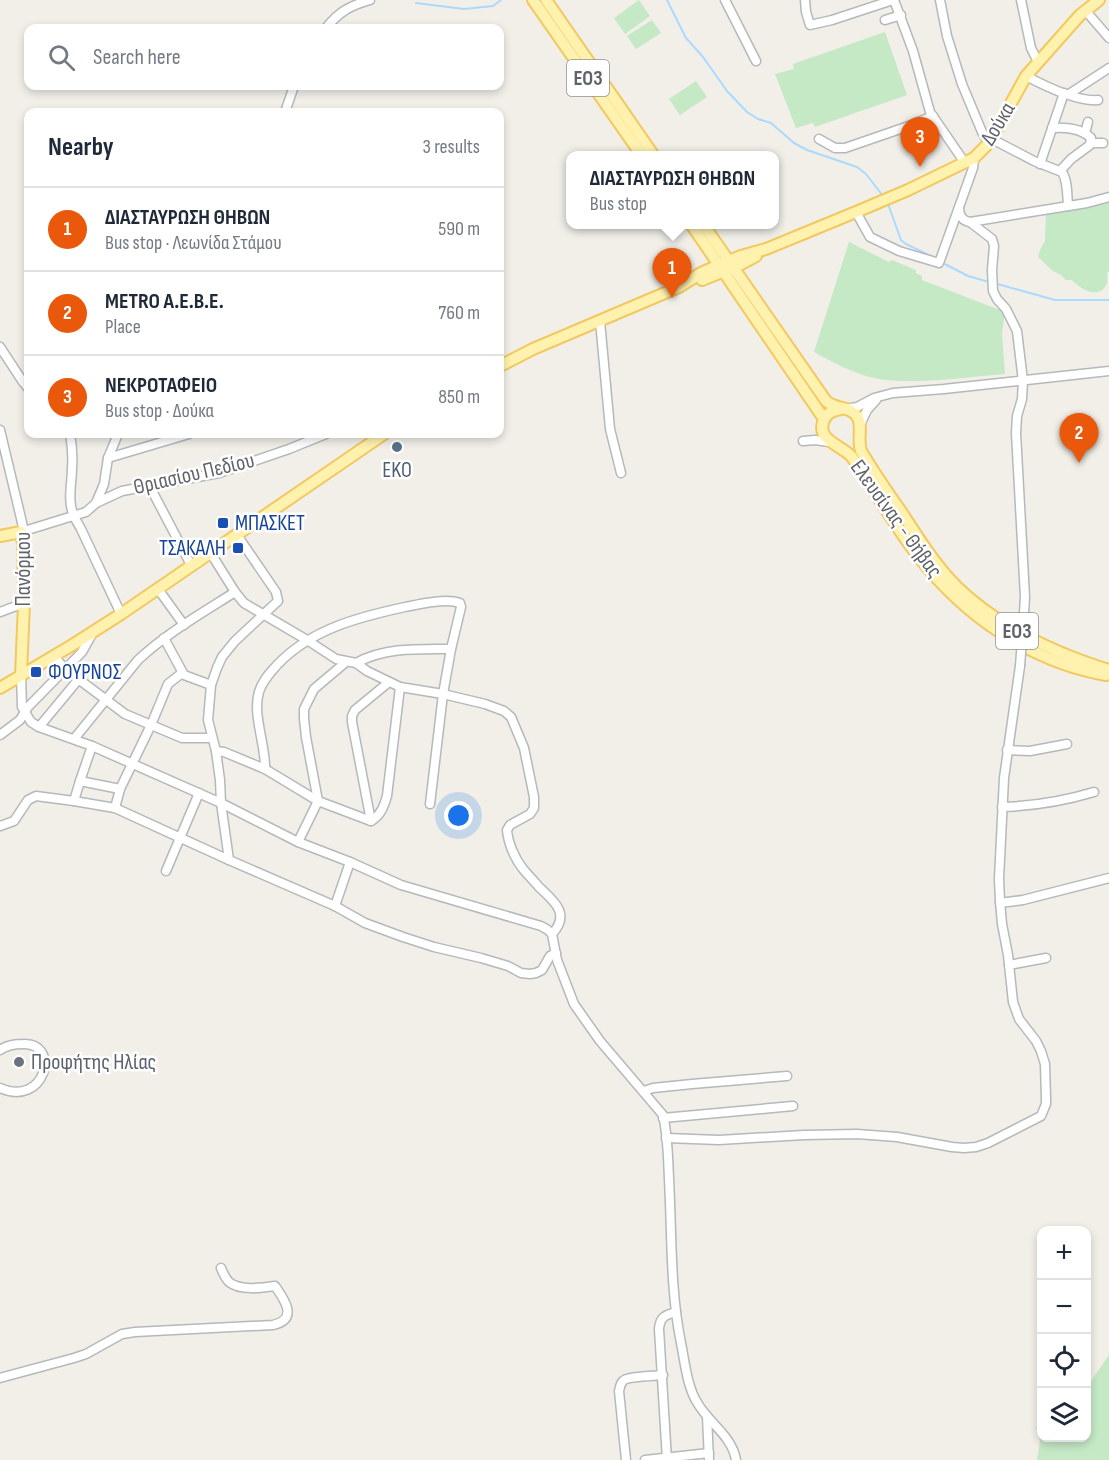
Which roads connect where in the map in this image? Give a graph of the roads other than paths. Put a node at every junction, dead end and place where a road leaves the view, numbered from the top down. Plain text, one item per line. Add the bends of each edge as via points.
1 (370, 0) edge
2 (533, 0) edge
3 (546, 0) edge
4 (725, 0) edge
5 (805, 0) edge
6 (894, 0) edge
7 (940, 0) edge
8 (1021, 0) edge
9 (1099, 0) edge
10 (1085, 10) junction
11 (901, 15) junction
12 (885, 20) dead end
13 (329, 24) edge
14 (1109, 38) edge
15 (756, 61) dead end
16 (1038, 62) junction
17 (1109, 68) edge
18 (1026, 76) junction
19 (293, 90) edge
20 (1067, 94) junction
21 (1098, 100) dead end
22 (286, 108) edge
23 (933, 116) junction
24 (1088, 122) dead end
25 (1052, 128) junction
26 (1085, 134) junction
27 (819, 140) dead end
28 (990, 140) junction
29 (1091, 142) junction
30 (1103, 143) dead end
31 (639, 151) edge
32 (651, 151) edge
33 (969, 160) junction
34 (1040, 164) junction
35 (1060, 171) junction
36 (1109, 197) edge
37 (959, 205) junction
38 (1068, 206) junction
39 (856, 212) junction
40 (970, 222) junction
41 (697, 229) edge
42 (698, 229) edge
43 (766, 249) junction
44 (755, 257) junction
45 (726, 266) junction
46 (695, 276) junction
47 (679, 286) junction
48 (757, 302) junction
49 (600, 321) junction
50 (0, 347) edge
51 (504, 364) edge
52 (1109, 371) edge
53 (1023, 381) junction
54 (24, 383) edge
55 (881, 396) junction
56 (843, 409) junction
57 (824, 422) junction
58 (0, 430) edge
59 (859, 430) junction
60 (71, 438) edge
61 (116, 438) edge
62 (176, 438) edge
63 (316, 438) edge
64 (378, 438) edge
65 (1, 442) edge
66 (834, 444) junction
67 (108, 458) junction
68 (621, 473) dead end
69 (149, 485) junction
70 (96, 503) junction
71 (74, 516) junction
72 (22, 533) junction
73 (237, 535) junction
74 (0, 536) edge
75 (0, 543) edge
76 (210, 552) junction
77 (190, 565) junction
78 (158, 589) junction
79 (235, 592) junction
80 (24, 603) junction
81 (0, 612) edge
82 (121, 614) junction
83 (264, 615) junction
84 (184, 625) junction
85 (94, 632) junction
86 (164, 638) junction
87 (307, 640) junction
88 (451, 649) junction
89 (54, 656) junction
90 (351, 663) junction
91 (65, 669) junction
92 (1109, 670) edge
93 (182, 673) junction
94 (21, 675) junction
95 (1109, 676) edge
96 (78, 680) junction
97 (389, 682) junction
98 (211, 685) junction
99 (400, 687) junction
100 (0, 688) edge
101 (443, 694) junction
102 (106, 699) junction
103 (25, 712) junction
104 (152, 725) junction
105 (39, 727) junction
106 (0, 735) edge
107 (212, 738) junction
108 (74, 739) junction
109 (1067, 744) dead end
110 (92, 746) junction
111 (1007, 750) junction
112 (216, 751) junction
113 (133, 764) junction
114 (265, 769) junction
115 (80, 781) junction
116 (120, 789) junction
117 (1094, 792) dead end
118 (199, 793) junction
119 (74, 801) junction
120 (318, 801) junction
121 (221, 803) junction
122 (430, 804) dead end
123 (1002, 807) junction
124 (115, 808) junction
125 (371, 821) junction
126 (0, 826) edge
127 (180, 837) junction
128 (298, 842) junction
129 (229, 860) junction
130 (350, 862) junction
131 (166, 871) dead end
132 (1109, 878) edge
133 (1000, 903) junction
134 (335, 906) junction
135 (552, 934) junction
136 (556, 953) junction
137 (1046, 958) dead end
138 (1009, 965) junction
139 (0, 1050) edge
140 (787, 1076) dead end
141 (0, 1088) edge
142 (644, 1091) junction
143 (794, 1106) dead end
144 (663, 1118) junction
145 (666, 1138) junction
146 (220, 1269) dead end
147 (676, 1312) junction
148 (663, 1375) junction
149 (0, 1378) edge
150 (707, 1416) junction
151 (709, 1457) edge
152 (667, 1459) edge
153 (626, 1460) edge
154 (645, 1460) edge
155 (736, 1460) edge

1 - 13 street via 344,10
2 - 31 main road, ΕΟ3
3 - 32 main road, ΕΟ3
4 - 15 street
5 - 6 street via 810,25
6 - 11 street
7 - 28 street via 962,84 982,132
8 - 16 street via 1031,48
9 - 10 main road, Δούκα
10 - 14 street
10 - 16 main road, Δούκα
11 - 12 street
11 - 23 street
16 - 18 main road, Δούκα
17 - 20 street
18 - 20 street
18 - 28 main road, Δούκα
19 - 22 street
20 - 21 street
20 - 25 street
23 - 27 street via 845,148
23 - 33 street
24 - 26 street
25 - 26 street
25 - 34 street
26 - 29 street
28 - 33 main road, Δούκα
28 - 34 street
29 - 30 street
29 - 35 street
33 - 37 street via 974,168
33 - 39 main road, Δούκα
34 - 35 street
35 - 38 street via 1065,176
36 - 38 street
37 - 39 street via 939,263 870,237
37 - 40 street via 961,217
38 - 40 street
39 - 43 main road, Δούκα
40 - 53 street via 994,242 993,291 1017,331
41 - 46 main road, ΕΟ3 via 705,258
42 - 45 main road, Ελευσίνας - Θήβας / ΕΟ3
43 - 44 main road, Δούκα
43 - 45 main road, Δούκα
44 - 45 main road, Δούκα
44 - 48 main road, ΕΟ3 via 747,279
45 - 46 main road
45 - 47 main road
45 - 48 main road, Ελευσίνας - Θήβας / ΕΟ3
45 - 57 main road, Ελευσίνας - Θήβας / ΕΟ3
46 - 47 main road
47 - 49 main road
48 - 56 main road, Ελευσίνας - Θήβας / ΕΟ3 via 826,401
49 - 51 main road
49 - 68 street via 610,429
50 - 54 street
52 - 53 street
53 - 55 street
53 - 111 street, bridge via 1016,433 1025,597 1020,666
55 - 56 street
55 - 59 street via 867,410
56 - 57 main road via 831,412
56 - 59 main road, Ελευσίνας - Θήβας / ΕΟ3 via 854,413
57 - 66 main road, Ελευσίνας - Θήβας / ΕΟ3 via 824,434
57 - 66 street via 803,441
58 - 65 street, Πανόρμου
59 - 66 main road, Ελευσίνας - Θήβας via 850,444
59 - 92 main road, Ελευσίνας - Θήβας / ΕΟ3 via 860,448 870,465 926,550 957,587 1021,634
60 - 71 street
61 - 67 street
62 - 67 street
63 - 69 street, Θριασίου Πεδίου via 219,473
64 - 73 main road
65 - 72 street, Πανόρμου
66 - 95 main road, Ελευσίνας - Θήβας / ΕΟ3 via 857,464 917,556 969,609 1031,651
67 - 70 street
69 - 70 street, Θριασίου Πεδίου via 122,491
69 - 77 street
70 - 71 street, Θριασίου Πεδίου
71 - 72 street, Θριασίου Πεδίου
71 - 82 street
72 - 74 main road
72 - 75 main road
72 - 80 main road, Πανόρμου
73 - 76 main road
73 - 83 street via 278,598
76 - 77 main road
76 - 79 street
77 - 78 main road
78 - 82 main road
78 - 84 street
79 - 83 street via 244,603
79 - 84 street
80 - 81 street
80 - 94 main road, Πανόρμου
82 - 85 main road
83 - 87 street
83 - 98 street via 222,657
84 - 86 street
85 - 89 main road
85 - 91 street
86 - 93 street
86 - 102 street via 138,660
87 - 88 street via 328,628 373,614 453,600 461,607
87 - 90 street via 336,659
87 - 114 street via 267,676 260,690 257,706
88 - 90 street via 388,652
88 - 101 street
89 - 91 street
89 - 94 main road
90 - 97 street
90 - 120 street via 314,689 304,709
91 - 96 street
91 - 103 street
93 - 98 street
93 - 104 street via 168,684
94 - 100 main road
94 - 103 street
96 - 102 street
96 - 105 street
97 - 99 street
97 - 125 street via 352,716
98 - 107 street via 208,720
99 - 101 street
99 - 125 street via 387,796 382,810
101 - 122 street
101 - 135 street via 504,711 516,728 524,748 534,808 510,825 507,837 521,867 556,903 560,922
102 - 104 street via 125,714
102 - 108 street
103 - 105 street
103 - 106 street
104 - 107 street via 182,738
104 - 113 street
105 - 108 street
107 - 112 street
108 - 110 street
109 - 111 street via 1030,751
110 - 113 street
110 - 115 street
111 - 123 street
112 - 114 street
112 - 121 street
113 - 116 street
113 - 118 street
114 - 120 street
115 - 116 street
115 - 119 street
116 - 124 street
117 - 123 street via 1033,806
118 - 121 street
118 - 127 street
119 - 124 street
119 - 126 street via 32,797 14,821
120 - 125 street
120 - 128 street
121 - 128 street
121 - 129 street
123 - 133 street
124 - 127 street
127 - 129 street
127 - 131 street
128 - 130 street
129 - 134 street
130 - 134 street
130 - 135 street via 401,885 541,926
132 - 133 street
133 - 138 street
134 - 136 street via 365,923 403,937 521,973 542,970
135 - 136 street
136 - 142 street via 574,1004
137 - 138 street
138 - 145 street via 1015,1012 1036,1041 1045,1064 1046,1104 1036,1119 988,1143 964,1148 857,1134 719,1140
139 - 141 street via 17,1044 38,1047 45,1067 41,1078 28,1090 16,1093
140 - 142 street
142 - 144 street
143 - 144 street
144 - 145 street
145 - 147 street
146 - 149 street via 234,1285 275,1286 284,1298 286,1318 265,1326 122,1334 86,1354
147 - 148 street via 663,1317 659,1324
147 - 150 street via 692,1391
148 - 152 street
148 - 153 street via 629,1378 621,1384
150 - 151 street
150 - 155 street via 728,1441
151 - 152 street
152 - 154 street

